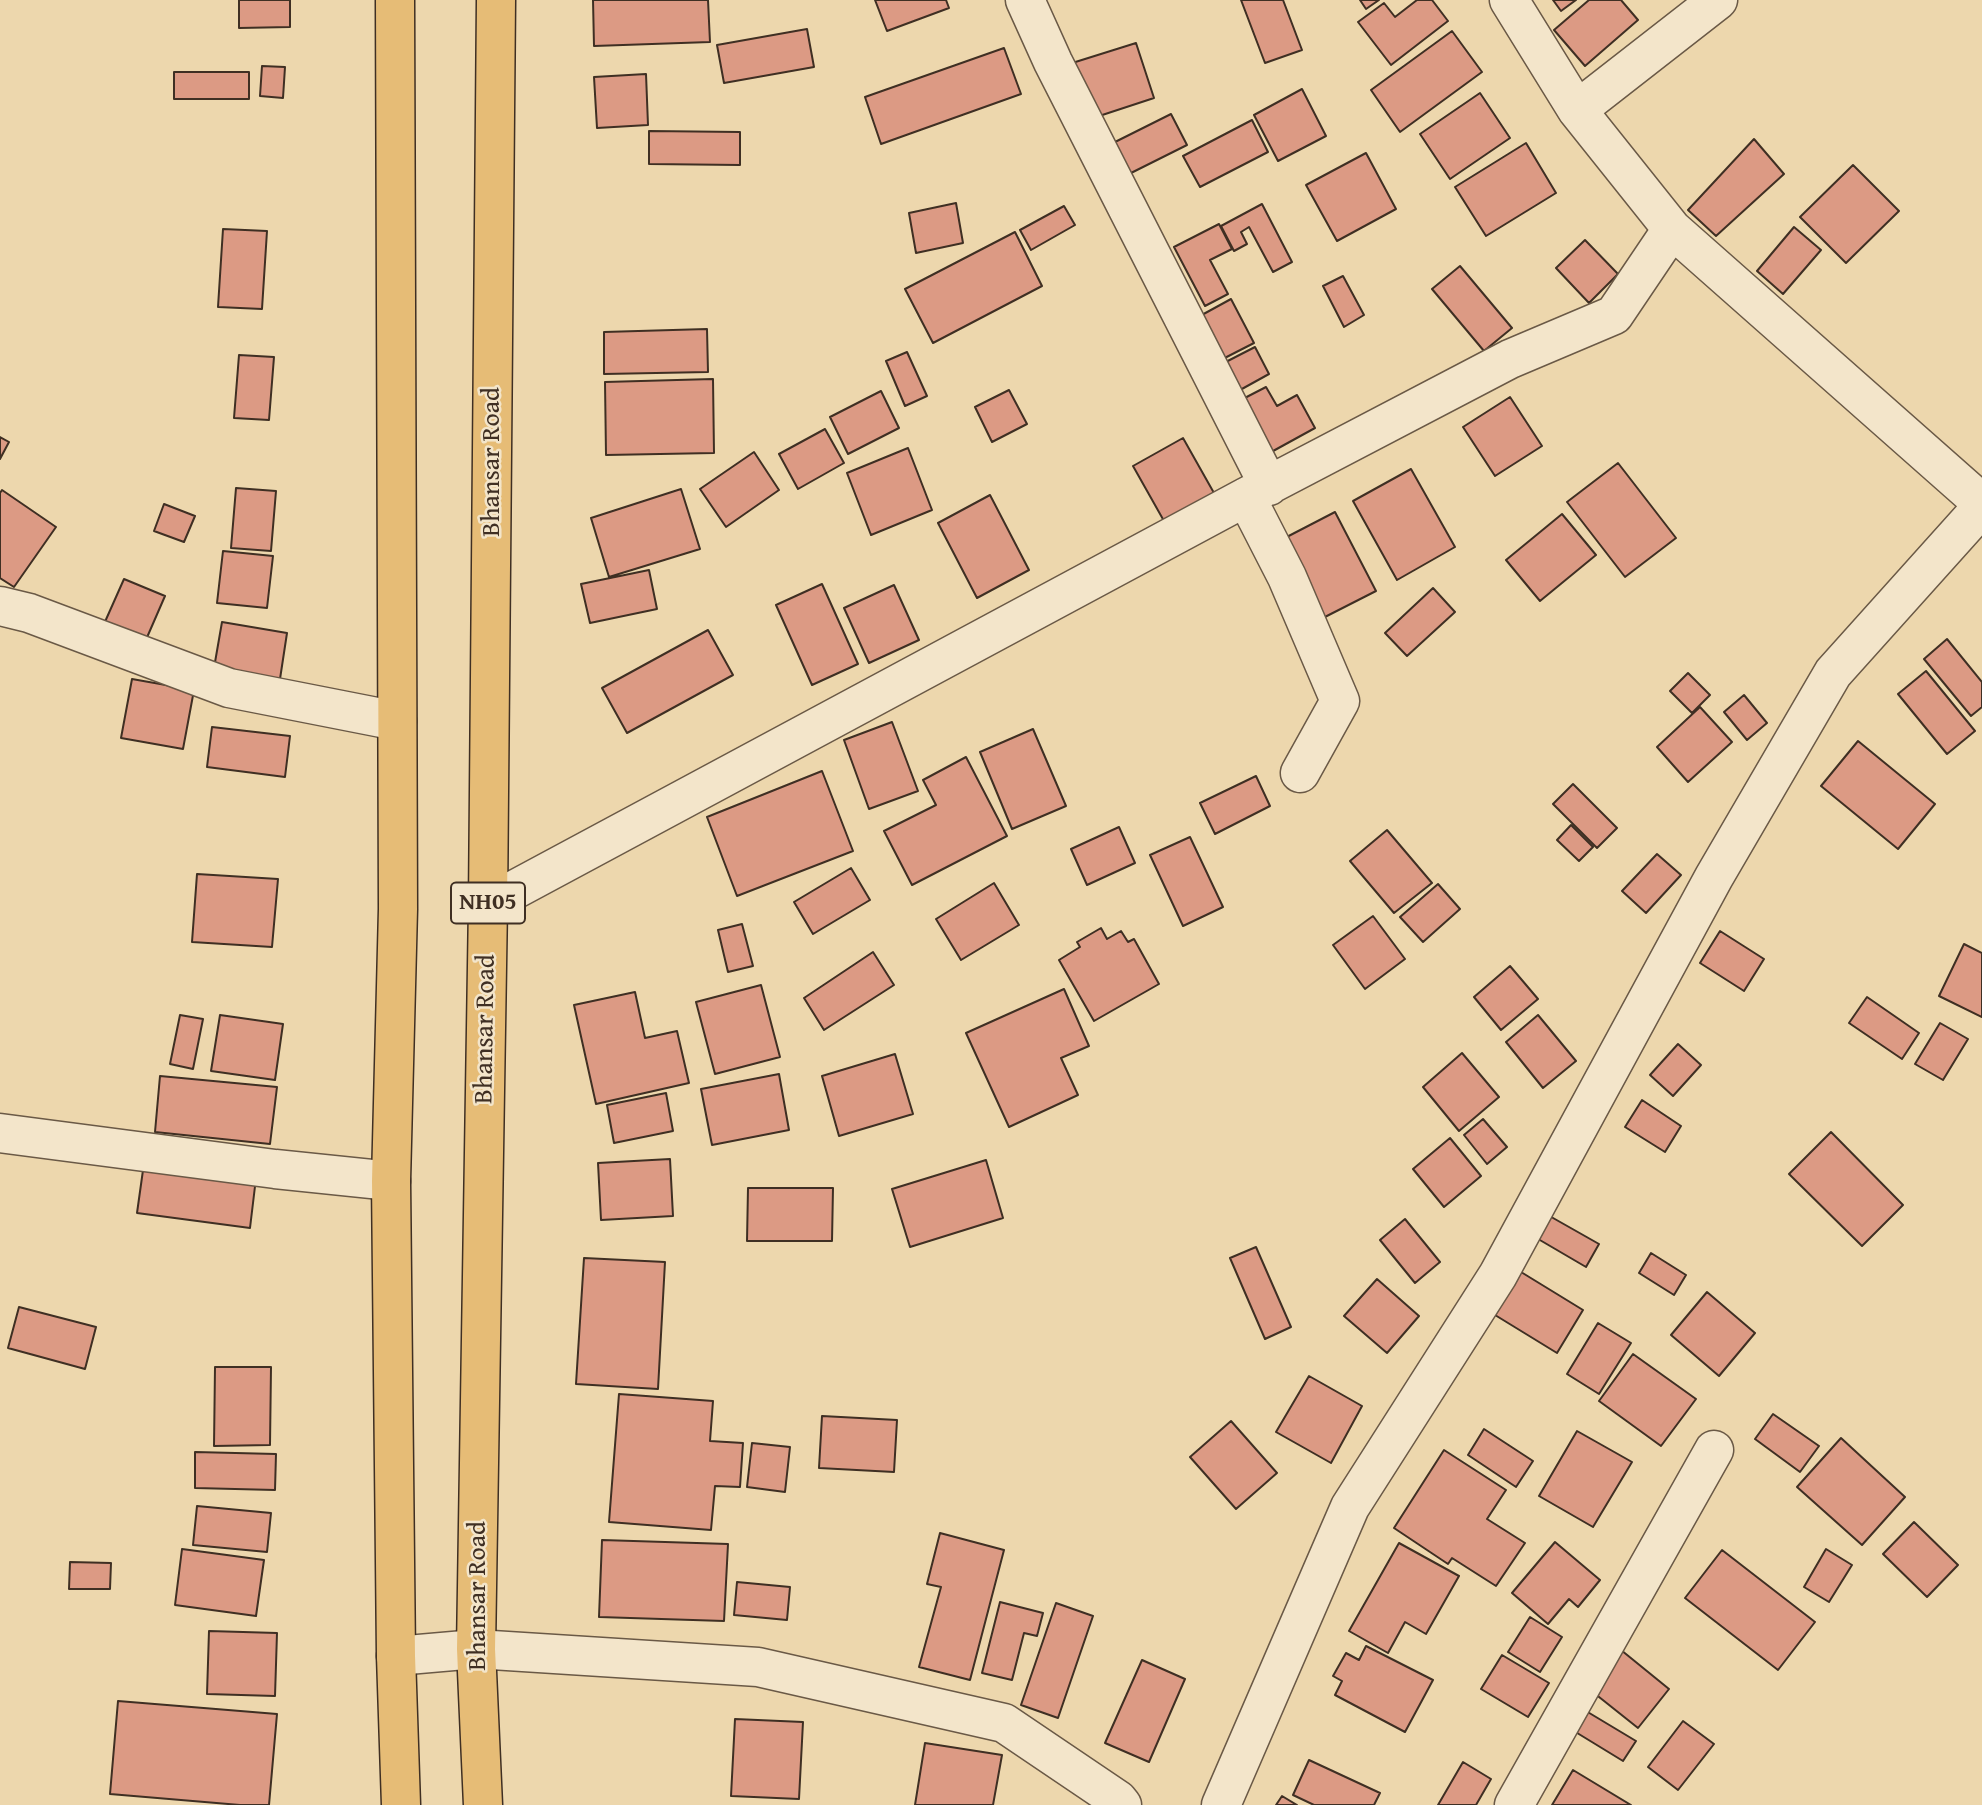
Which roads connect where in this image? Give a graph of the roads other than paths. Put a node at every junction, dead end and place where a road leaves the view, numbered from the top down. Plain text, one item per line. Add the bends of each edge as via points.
1 (395, 0) edge
2 (496, 0) edge
3 (1025, 0) edge
4 (1509, 0) edge
5 (1718, 0) edge
6 (1577, 110) junction
7 (1672, 229) junction
8 (1257, 491) junction
9 (1982, 505) edge
10 (0, 606) edge
11 (397, 721) junction
12 (1300, 773) dead end
13 (488, 904) junction
14 (0, 1133) edge
15 (391, 1181) junction
16 (1714, 1450) dead end
17 (476, 1649) junction
18 (396, 1656) junction
19 (401, 1805) edge
20 (483, 1805) edge
21 (1122, 1805) edge
22 (1221, 1805) edge
23 (1514, 1805) edge

1 - 11 highway
2 - 13 highway, Bhansar Road / NH05
3 - 8 street
4 - 6 street
5 - 6 street
6 - 7 street
7 - 8 street via 1614,315 1510,359
7 - 9 street
8 - 12 street via 1287,577 1340,701
8 - 13 street
9 - 22 street via 1833,673 1714,877 1498,1275 1350,1507
10 - 11 street via 229,688
11 - 15 highway
13 - 17 highway, Bhansar Road / NH05
14 - 15 street
15 - 18 highway
16 - 23 street
17 - 18 street
17 - 20 highway, Bhansar Road / NH05
17 - 21 street via 758,1667 1004,1723
18 - 19 highway

